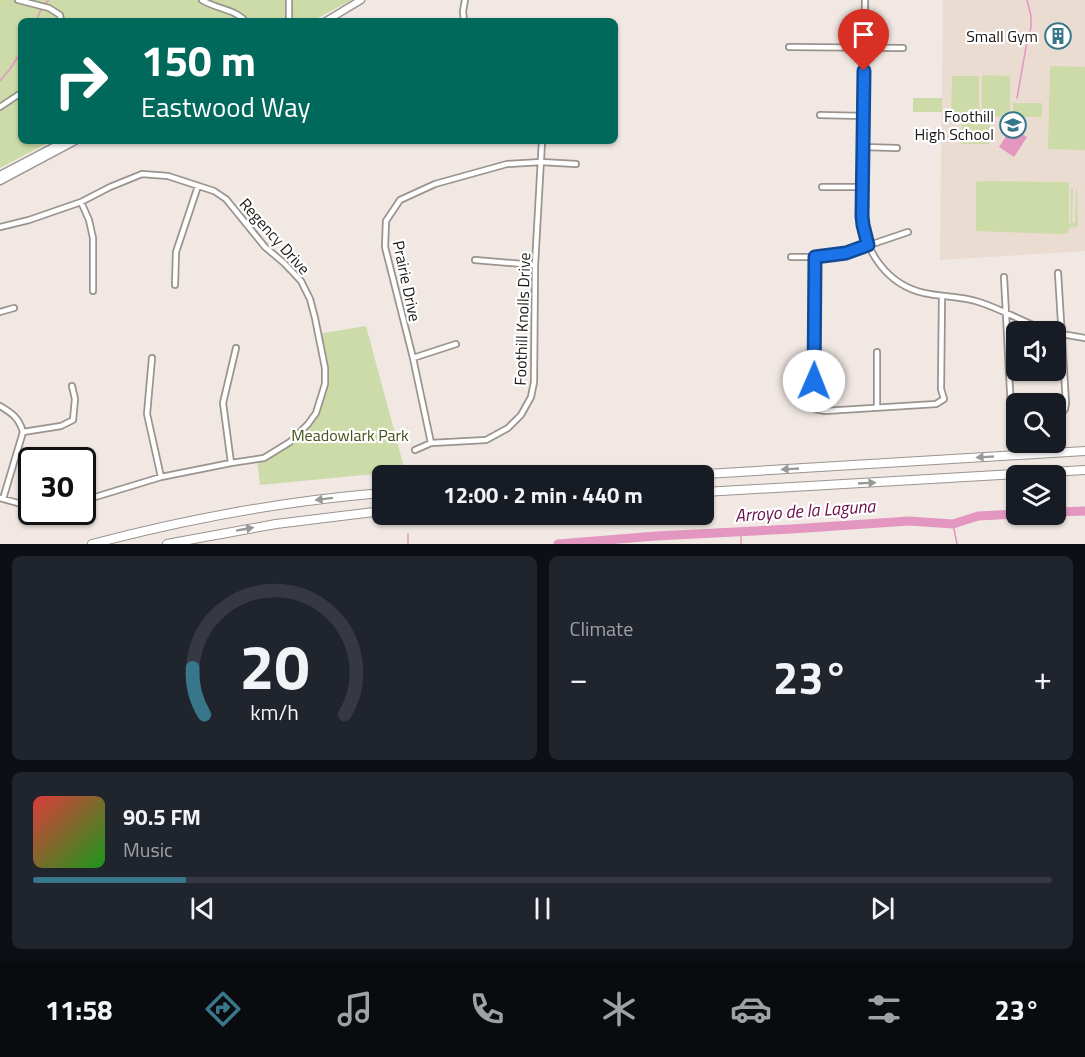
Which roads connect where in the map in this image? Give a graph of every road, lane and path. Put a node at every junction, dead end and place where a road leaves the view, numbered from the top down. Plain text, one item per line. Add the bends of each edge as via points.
1 (18, 0) edge
2 (202, 0) edge
3 (289, 0) edge
4 (361, 0) edge
5 (465, 0) edge
6 (865, 0) edge
7 (60, 18) edge
8 (242, 18) edge
9 (289, 18) edge
10 (332, 18) edge
11 (464, 18) edge
12 (789, 47) dead end
13 (864, 48) junction
14 (903, 48) dead end
15 (18, 95) edge
16 (0, 107) edge
17 (820, 115) dead end
18 (864, 117) junction
19 (59, 144) edge
20 (69, 144) edge
21 (542, 144) edge
22 (863, 147) junction
23 (897, 148) dead end
24 (541, 162) junction
25 (576, 164) dead end
26 (0, 175) edge
27 (0, 180) edge
28 (198, 186) junction
29 (822, 187) dead end
30 (863, 187) junction
31 (81, 202) junction
32 (0, 227) edge
33 (908, 232) dead end
34 (868, 245) junction
35 (791, 257) dead end
36 (815, 257) junction
37 (475, 260) dead end
38 (535, 265) junction
39 (1058, 273) dead end
40 (1004, 276) dead end
41 (175, 285) dead end
42 (93, 291) dead end
43 (942, 296) junction
44 (14, 308) dead end
45 (0, 312) edge
46 (1006, 314) junction
47 (1022, 321) edge
48 (1056, 321) edge
49 (1066, 335) edge
50 (1085, 338) edge
51 (456, 344) dead end
52 (236, 348) dead end
53 (877, 352) dead end
54 (152, 358) dead end
55 (413, 358) junction
56 (72, 386) dead end
57 (1010, 393) edge
58 (0, 406) edge
59 (877, 408) junction
60 (23, 432) junction
61 (431, 443) junction
62 (415, 450) dead end
63 (1085, 451) edge
64 (231, 463) junction
65 (1085, 470) edge
66 (714, 474) edge
67 (161, 477) junction
68 (714, 491) edge
69 (372, 494) edge
70 (96, 497) edge
71 (2, 499) edge
72 (18, 503) edge
73 (372, 512) edge
74 (92, 544) edge
75 (167, 544) edge

1 - 7 street via 49,8
2 - 8 street
3 - 9 street
4 - 10 main road
5 - 11 street
6 - 13 street
12 - 13 street
13 - 14 street
13 - 18 street
15 - 16 street
17 - 18 street
18 - 22 street
19 - 26 main road
20 - 27 main road
21 - 24 street, Foothill Knolls Drive
22 - 23 street
22 - 30 street
24 - 25 street, Prairie Drive
24 - 38 street, Foothill Knolls Drive
24 - 55 street, Prairie Drive via 507,164 435,184 400,200 386,221 385,247
28 - 31 street, Regency Drive via 168,176 142,174
28 - 41 street via 176,252
28 - 64 street, Regency Drive via 226,199 265,247 301,281 310,299 325,368 325,384 316,413 308,424 290,442 264,458
29 - 30 street
30 - 34 street via 863,225
31 - 32 street, Regency Drive
31 - 42 street via 93,238
33 - 34 street
34 - 36 street
34 - 43 street via 885,271 898,282
35 - 36 street
36 - 59 street via 815,409
37 - 38 street
38 - 61 street, Foothill Knolls Drive via 531,398 508,428 486,441
39 - 48 street
40 - 46 street
43 - 46 street via 971,299
43 - 59 street via 944,399 936,404
44 - 45 street
46 - 47 street
46 - 57 street
49 - 50 street
51 - 55 street
52 - 64 street via 223,403
53 - 59 street
54 - 67 street via 147,414
55 - 61 street, Prairie Drive
56 - 60 street via 73,420 61,426
58 - 60 street via 15,415
60 - 71 street
61 - 62 street, Foothill Knolls Drive
63 -> 66 highway
64 - 67 street, Regency Drive
68 -> 65 highway
67 - 70 street, Regency Drive
69 -> 74 highway via 237,512
71 - 72 street
75 -> 73 highway via 276,524

